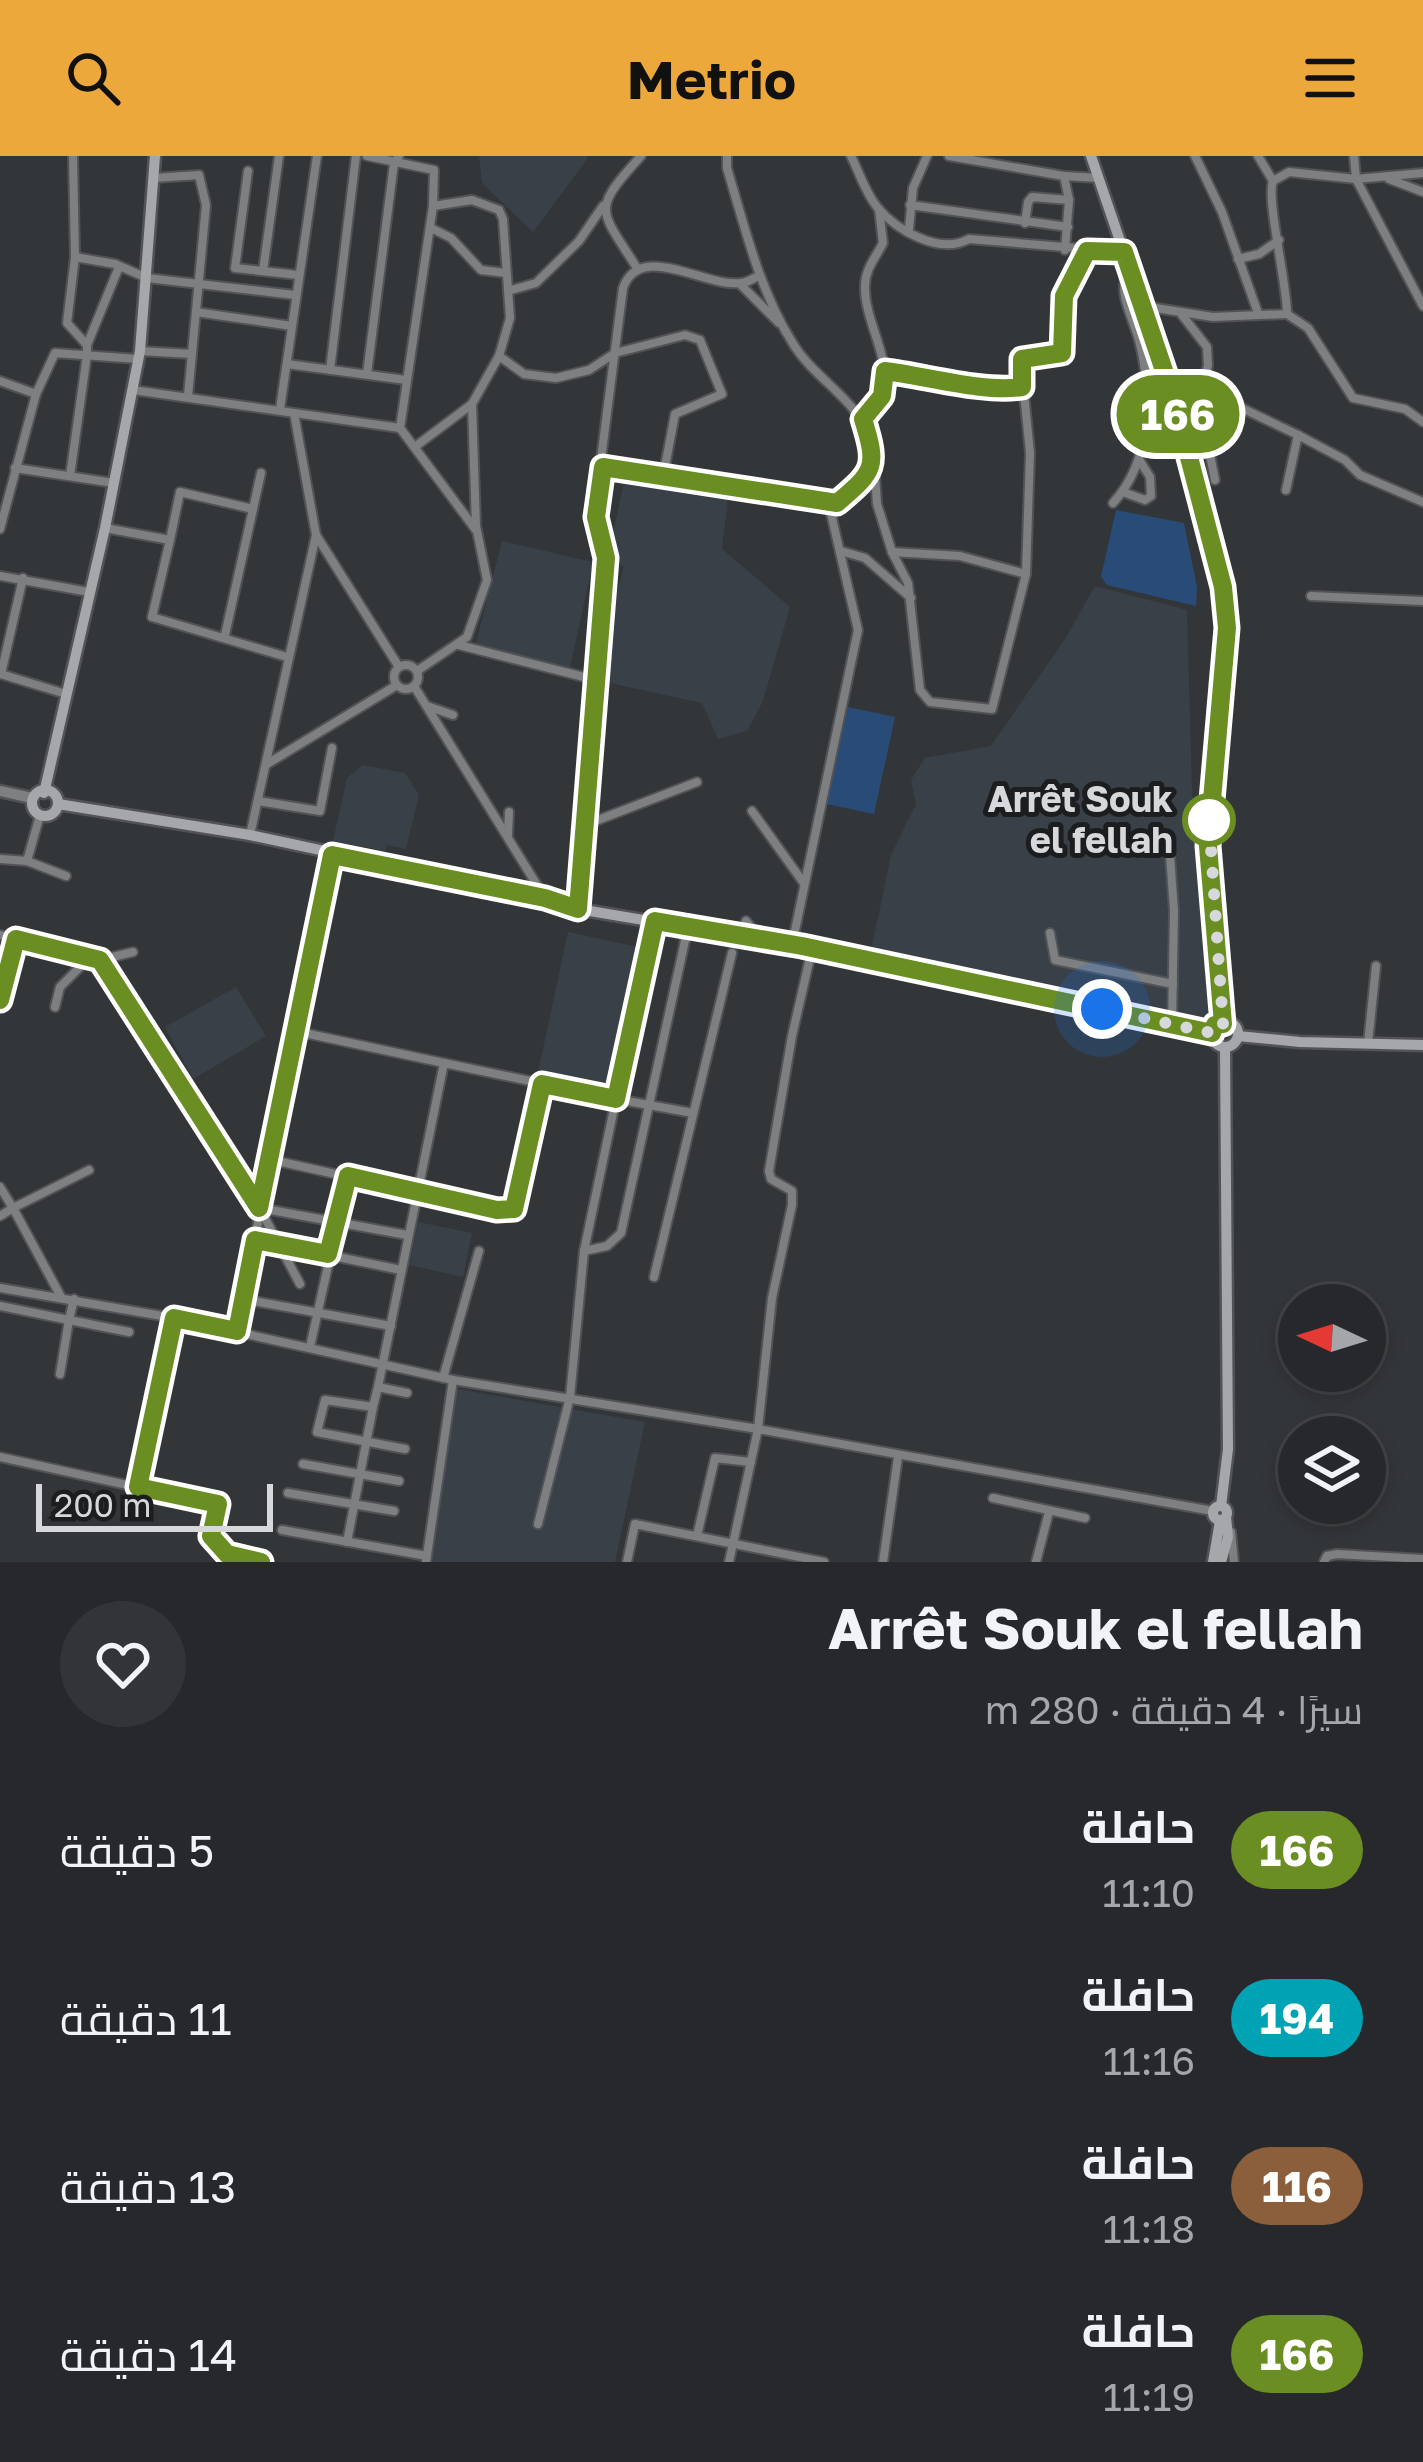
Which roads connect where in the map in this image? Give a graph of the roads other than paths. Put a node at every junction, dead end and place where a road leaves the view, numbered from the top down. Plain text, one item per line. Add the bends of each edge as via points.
1 (74, 156) edge
2 (155, 156) edge
3 (279, 156) edge
4 (317, 156) edge
5 (356, 156) edge
6 (367, 156) edge
7 (641, 156) edge
8 (727, 156) edge
9 (850, 156) edge
10 (927, 156) edge
11 (949, 156) edge
12 (1091, 156) edge
13 (1195, 156) edge
14 (1258, 156) edge
15 (1354, 156) edge
16 (396, 159) edge
17 (1003, 161) edge
18 (248, 171) dead end
19 (1423, 172) edge
20 (1064, 176) junction
21 (153, 178) junction
22 (1098, 178) junction
23 (1387, 178) junction
24 (1355, 179) junction
25 (1273, 181) junction
26 (1423, 192) edge
27 (1070, 200) junction
28 (910, 205) junction
29 (433, 206) junction
30 (603, 206) junction
31 (879, 209) junction
32 (1025, 223) junction
33 (1068, 227) junction
34 (431, 229) junction
35 (909, 231) junction
36 (1280, 240) junction
37 (1065, 250) junction
38 (1087, 251) junction
39 (1124, 252) junction
40 (75, 256) junction
41 (1238, 259) junction
42 (1130, 266) junction
43 (119, 267) junction
44 (638, 268) junction
45 (263, 271) junction
46 (506, 273) junction
47 (298, 275) junction
48 (759, 276) junction
49 (147, 278) junction
50 (200, 284) junction
51 (740, 284) junction
52 (508, 291) junction
53 (295, 295) junction
54 (1143, 306) junction
55 (1423, 306) edge
56 (196, 312) junction
57 (1258, 313) junction
58 (1182, 314) junction
59 (1287, 314) junction
60 (292, 326) junction
61 (784, 328) junction
62 (87, 351) junction
63 (615, 353) junction
64 (192, 354) junction
65 (140, 355) junction
66 (499, 356) junction
67 (287, 364) junction
68 (330, 370) junction
69 (885, 371) junction
70 (367, 374) junction
71 (406, 380) junction
72 (0, 381) edge
73 (1022, 387) junction
74 (134, 390) junction
75 (36, 394) junction
76 (1198, 394) junction
77 (188, 396) junction
78 (472, 404) junction
79 (280, 409) junction
80 (294, 413) junction
81 (863, 419) junction
82 (1423, 422) edge
83 (400, 428) junction
84 (1298, 435) junction
85 (416, 446) junction
86 (874, 461) junction
87 (1140, 461) junction
88 (603, 467) junction
89 (15, 468) junction
90 (261, 473) dead end
91 (70, 476) junction
92 (663, 477) junction
93 (1215, 480) dead end
94 (114, 483) junction
95 (1286, 490) dead end
96 (1123, 492) junction
97 (1423, 502) edge
98 (1113, 503) dead end
99 (832, 507) junction
100 (253, 509) junction
101 (105, 528) junction
102 (0, 529) edge
103 (476, 530) junction
104 (316, 535) junction
105 (170, 540) junction
106 (839, 550) junction
107 (892, 552) junction
108 (1026, 574) junction
109 (0, 576) edge
110 (23, 578) junction
111 (88, 592) junction
112 (1311, 596) dead end
113 (911, 598) junction
114 (1423, 601) edge
115 (225, 635) junction
116 (457, 645) junction
117 (287, 656) junction
118 (399, 667) junction
119 (417, 671) junction
120 (1, 674) edge
121 (596, 680) junction
122 (397, 685) junction
123 (414, 686) junction
124 (66, 694) junction
125 (427, 706) junction
126 (453, 715) dead end
127 (312, 737) junction
128 (267, 764) junction
129 (697, 782) dead end
130 (0, 791) edge
131 (38, 795) junction
132 (258, 801) junction
133 (58, 804) junction
134 (752, 811) dead end
135 (509, 812) dead end
136 (40, 815) junction
137 (585, 825) junction
138 (250, 835) junction
139 (508, 837) junction
140 (1169, 842) dead end
141 (332, 855) junction
142 (0, 859) edge
143 (27, 861) junction
144 (65, 876) dead end
145 (805, 884) junction
146 (545, 898) junction
147 (578, 909) junction
148 (655, 921) junction
149 (746, 921) dead end
150 (688, 927) junction
151 (1050, 933) dead end
152 (0, 935) edge
153 (16, 939) junction
154 (761, 939) junction
155 (792, 945) junction
156 (812, 949) junction
157 (133, 952) dead end
158 (732, 953) dead end
159 (95, 958) junction
160 (1376, 966) dead end
161 (1173, 984) junction
162 (0, 998) edge
163 (55, 1006) dead end
164 (1223, 1024) junction
165 (1172, 1025) junction
166 (295, 1031) junction
167 (1212, 1033) junction
168 (1238, 1036) junction
169 (1368, 1045) junction
170 (1423, 1045) edge
171 (1225, 1048) junction
172 (444, 1063) junction
173 (542, 1084) junction
174 (616, 1099) junction
175 (649, 1105) junction
176 (694, 1113) junction
177 (268, 1159) junction
178 (89, 1170) dead end
179 (348, 1176) junction
180 (0, 1187) edge
181 (416, 1192) junction
182 (13, 1208) junction
183 (259, 1208) junction
184 (0, 1216) edge
185 (336, 1220) junction
186 (407, 1235) junction
187 (255, 1240) junction
188 (279, 1245) junction
189 (479, 1251) dead end
190 (584, 1251) junction
191 (328, 1254) junction
192 (401, 1270) junction
193 (654, 1277) dead end
194 (300, 1284) dead end
195 (0, 1288) edge
196 (61, 1297) junction
197 (74, 1299) junction
198 (242, 1299) junction
199 (0, 1306) edge
200 (316, 1314) junction
201 (174, 1318) junction
202 (69, 1320) junction
203 (392, 1326) junction
204 (237, 1331) junction
205 (129, 1332) dead end
206 (157, 1336) dead end
207 (170, 1338) junction
208 (310, 1347) junction
209 (384, 1364) junction
210 (60, 1374) dead end
211 (448, 1379) junction
212 (378, 1387) junction
213 (407, 1393) dead end
214 (570, 1397) junction
215 (373, 1407) junction
216 (758, 1429) junction
217 (365, 1442) junction
218 (405, 1449) dead end
219 (898, 1456) junction
220 (0, 1457) edge
221 (751, 1462) junction
222 (303, 1463) dead end
223 (359, 1474) junction
224 (399, 1481) dead end
225 (138, 1487) junction
226 (288, 1493) dead end
227 (993, 1498) dead end
228 (354, 1504) junction
229 (394, 1511) dead end
230 (1049, 1512) junction
231 (1221, 1514) junction
232 (1085, 1518) dead end
233 (538, 1524) dead end
234 (282, 1530) dead end
235 (697, 1536) junction
236 (347, 1541) junction
237 (733, 1543) junction
238 (884, 1551) junction
239 (427, 1559) edge
240 (1423, 1559) edge
241 (262, 1562) edge
242 (627, 1562) edge
243 (729, 1562) edge
244 (824, 1562) edge
245 (883, 1562) edge
246 (898, 1562) edge
247 (1036, 1562) edge
248 (1217, 1562) edge
249 (1234, 1562) edge
250 (1324, 1562) edge

1 - 40 street
2 - 21 main road
3 - 45 street
4 - 47 street
5 - 68 street
6 - 16 street
7 - 30 street
8 - 48 street
9 - 31 street
10 - 28 street
11 - 17 street
12 - 22 main road
13 - 41 street
14 - 25 street
15 - 24 street
16 - 29 street via 434,170
16 - 70 street
17 - 20 street
18 - 45 street via 235,268
19 - 23 street
20 - 22 street
20 - 27 street
21 - 49 main road
21 - 50 street via 199,175 207,215
22 - 39 main road
23 - 24 street
23 - 26 street
24 - 25 street via 1289,172
24 - 55 street
25 - 36 street
27 - 32 street via 1032,197
27 - 33 street
28 - 32 street
28 - 35 street
29 - 34 street
29 - 46 street via 472,200 499,210
30 - 44 street
30 - 52 street via 536,283
31 - 35 street
31 - 69 street via 883,242 865,288
32 - 33 street
33 - 37 street
34 - 46 street via 481,270
34 - 71 street
35 - 37 street via 942,245 969,239
36 - 41 street
36 - 59 street
37 - 38 street
38 - 39 street
38 - 73 street via 1064,296 1064,347 1059,357 1022,359
39 - 42 main road
40 - 43 street
40 - 62 street via 67,323
41 - 57 street
42 - 54 main road
42 - 87 street via 1123,289 1146,394
43 - 49 street
43 - 62 street
44 - 51 street
44 - 63 street via 623,288
45 - 47 street
46 - 52 street
47 - 53 street
48 - 51 street
48 - 61 street
49 - 50 street
49 - 65 main road
50 - 53 street
50 - 56 street
51 - 61 street
52 - 66 street via 509,328
53 - 60 street
54 - 58 street
54 - 164 main road via 1223,587 1227,628 1208,846
56 - 60 street
56 - 64 street
57 - 58 street
57 - 59 street
58 - 76 street via 1207,347
59 - 82 street via 1308,328 1353,398
60 - 67 street
61 - 81 street
62 - 65 street
62 - 75 street via 55,353
62 - 91 street
63 - 66 street via 590,370 540,379
63 - 88 street
63 - 92 street via 694,337 719,382 722,394 675,414
64 - 65 street
64 - 77 street
65 - 74 main road
66 - 78 street
67 - 68 street
67 - 79 street
68 - 70 street
69 - 73 street via 999,391
69 - 81 street via 882,396
70 - 71 street
71 - 83 street
72 - 75 street
73 - 108 street via 1030,453
74 - 77 street
74 - 94 main road
75 - 89 street
76 - 84 street
76 - 93 street
77 - 79 street
78 - 85 street
78 - 103 street
79 - 80 street
80 - 83 street
80 - 104 street
81 - 86 street
83 - 85 street
84 - 95 street
84 - 97 street
85 - 103 street
86 - 99 street
86 - 107 street
87 - 96 street
87 - 96 street via 1151,496
88 - 92 street
88 - 121 street
89 - 91 street
89 - 102 street
90 - 100 street
91 - 94 street
92 - 99 street
94 - 101 main road
96 - 98 street
99 - 106 street
100 - 105 street via 180,492
100 - 115 street
101 - 105 street
101 - 111 main road
103 - 116 street via 487,580 467,638
104 - 117 street
104 - 118 street
105 - 115 street via 152,617
106 - 113 street via 866,558
106 - 145 street via 858,630
107 - 108 street via 960,556
107 - 113 street
108 - 113 street via 992,710 924,698
109 - 110 street
110 - 111 street
110 - 120 street
111 - 124 main road
112 - 114 street
115 - 117 street
116 - 119 street
116 - 121 street
117 - 128 street
118 - 119 street
118 - 122 street
119 - 123 street
120 - 124 street
121 - 137 street
122 - 123 street
122 - 127 street
123 - 125 street
124 - 131 main road
125 - 126 street
125 - 139 street
127 - 128 street
127 - 132 street via 334,748 320,811
128 - 132 street
129 - 137 street
130 - 131 street
131 - 133 main road via 52,792
131 - 136 main road via 32,807
132 - 138 street
133 - 136 main road
133 - 138 main road
134 - 145 street
135 - 139 street
136 - 143 street
137 - 147 street
138 - 141 main road
139 - 146 street
140 - 161 street
141 - 146 main road
141 - 166 street
142 - 143 street
143 - 144 street
145 - 155 street
146 - 147 main road
147 - 148 main road
148 - 150 main road
148 - 174 street
149 - 154 street
150 - 154 main road
150 - 175 street
151 - 161 street via 1055,960
152 - 153 street
153 - 159 street
153 - 162 street
154 - 155 main road
155 - 156 main road
156 - 165 main road
156 - 216 street via 769,1171 792,1191 792,1205
157 - 159 street
158 - 176 street
159 - 163 street via 60,987
159 - 183 street
160 - 169 street
161 - 165 street
164 - 167 main road
164 - 168 main road via 1234,1024
165 - 167 main road
166 - 172 street
166 - 177 street
167 - 171 main road
168 - 169 main road
168 - 171 main road
169 - 170 main road
171 - 231 main road via 1228,1449
172 - 173 street
172 - 181 street
173 - 174 street
173 - 181 street via 514,1209
174 - 175 street
174 - 190 street
175 - 176 street
175 - 190 street via 621,1232 608,1246
176 - 193 street
177 - 179 street
177 - 183 street
178 - 182 street
179 - 181 street
179 - 185 street
180 - 182 street
181 - 186 street
182 - 184 street
182 - 196 street
183 - 185 street
183 - 187 street
183 - 188 street
185 - 186 street
185 - 191 street
186 - 192 street
187 - 188 street
187 - 198 street
188 - 191 street
188 - 194 street
189 - 211 street
190 - 214 street
191 - 192 street
191 - 200 street
192 - 203 street
195 - 196 street
196 - 197 street
197 - 201 street
197 - 202 street
198 - 200 street
198 - 204 street
199 - 202 street
200 - 203 street
200 - 208 street
201 - 204 street
201 - 207 street
202 - 205 street
202 - 210 street
203 - 209 street
204 - 208 street
206 - 207 street
207 - 225 street
208 - 209 street
209 - 211 street
209 - 212 street
211 - 214 street
211 - 239 street
212 - 213 street
212 - 215 street
214 - 216 street
214 - 233 street
215 - 217 street
215 - 217 street via 325,1400 317,1432
216 - 219 street
216 - 221 street
217 - 218 street
217 - 223 street
219 - 231 street
219 - 238 street
220 - 225 street
221 - 235 street via 715,1458
221 - 237 street
222 - 223 street
223 - 224 street
223 - 228 street
225 - 241 street via 218,1504 211,1536 227,1554
226 - 228 street
227 - 230 street
228 - 229 street
228 - 236 street
230 - 232 street
230 - 247 street
231 - 248 main road
231 - 249 street
234 - 236 street
235 - 237 street
235 - 242 street via 634,1525
236 - 239 street
237 - 243 street
237 - 244 street
238 - 245 street
238 - 246 street
240 - 250 street via 1337,1554

